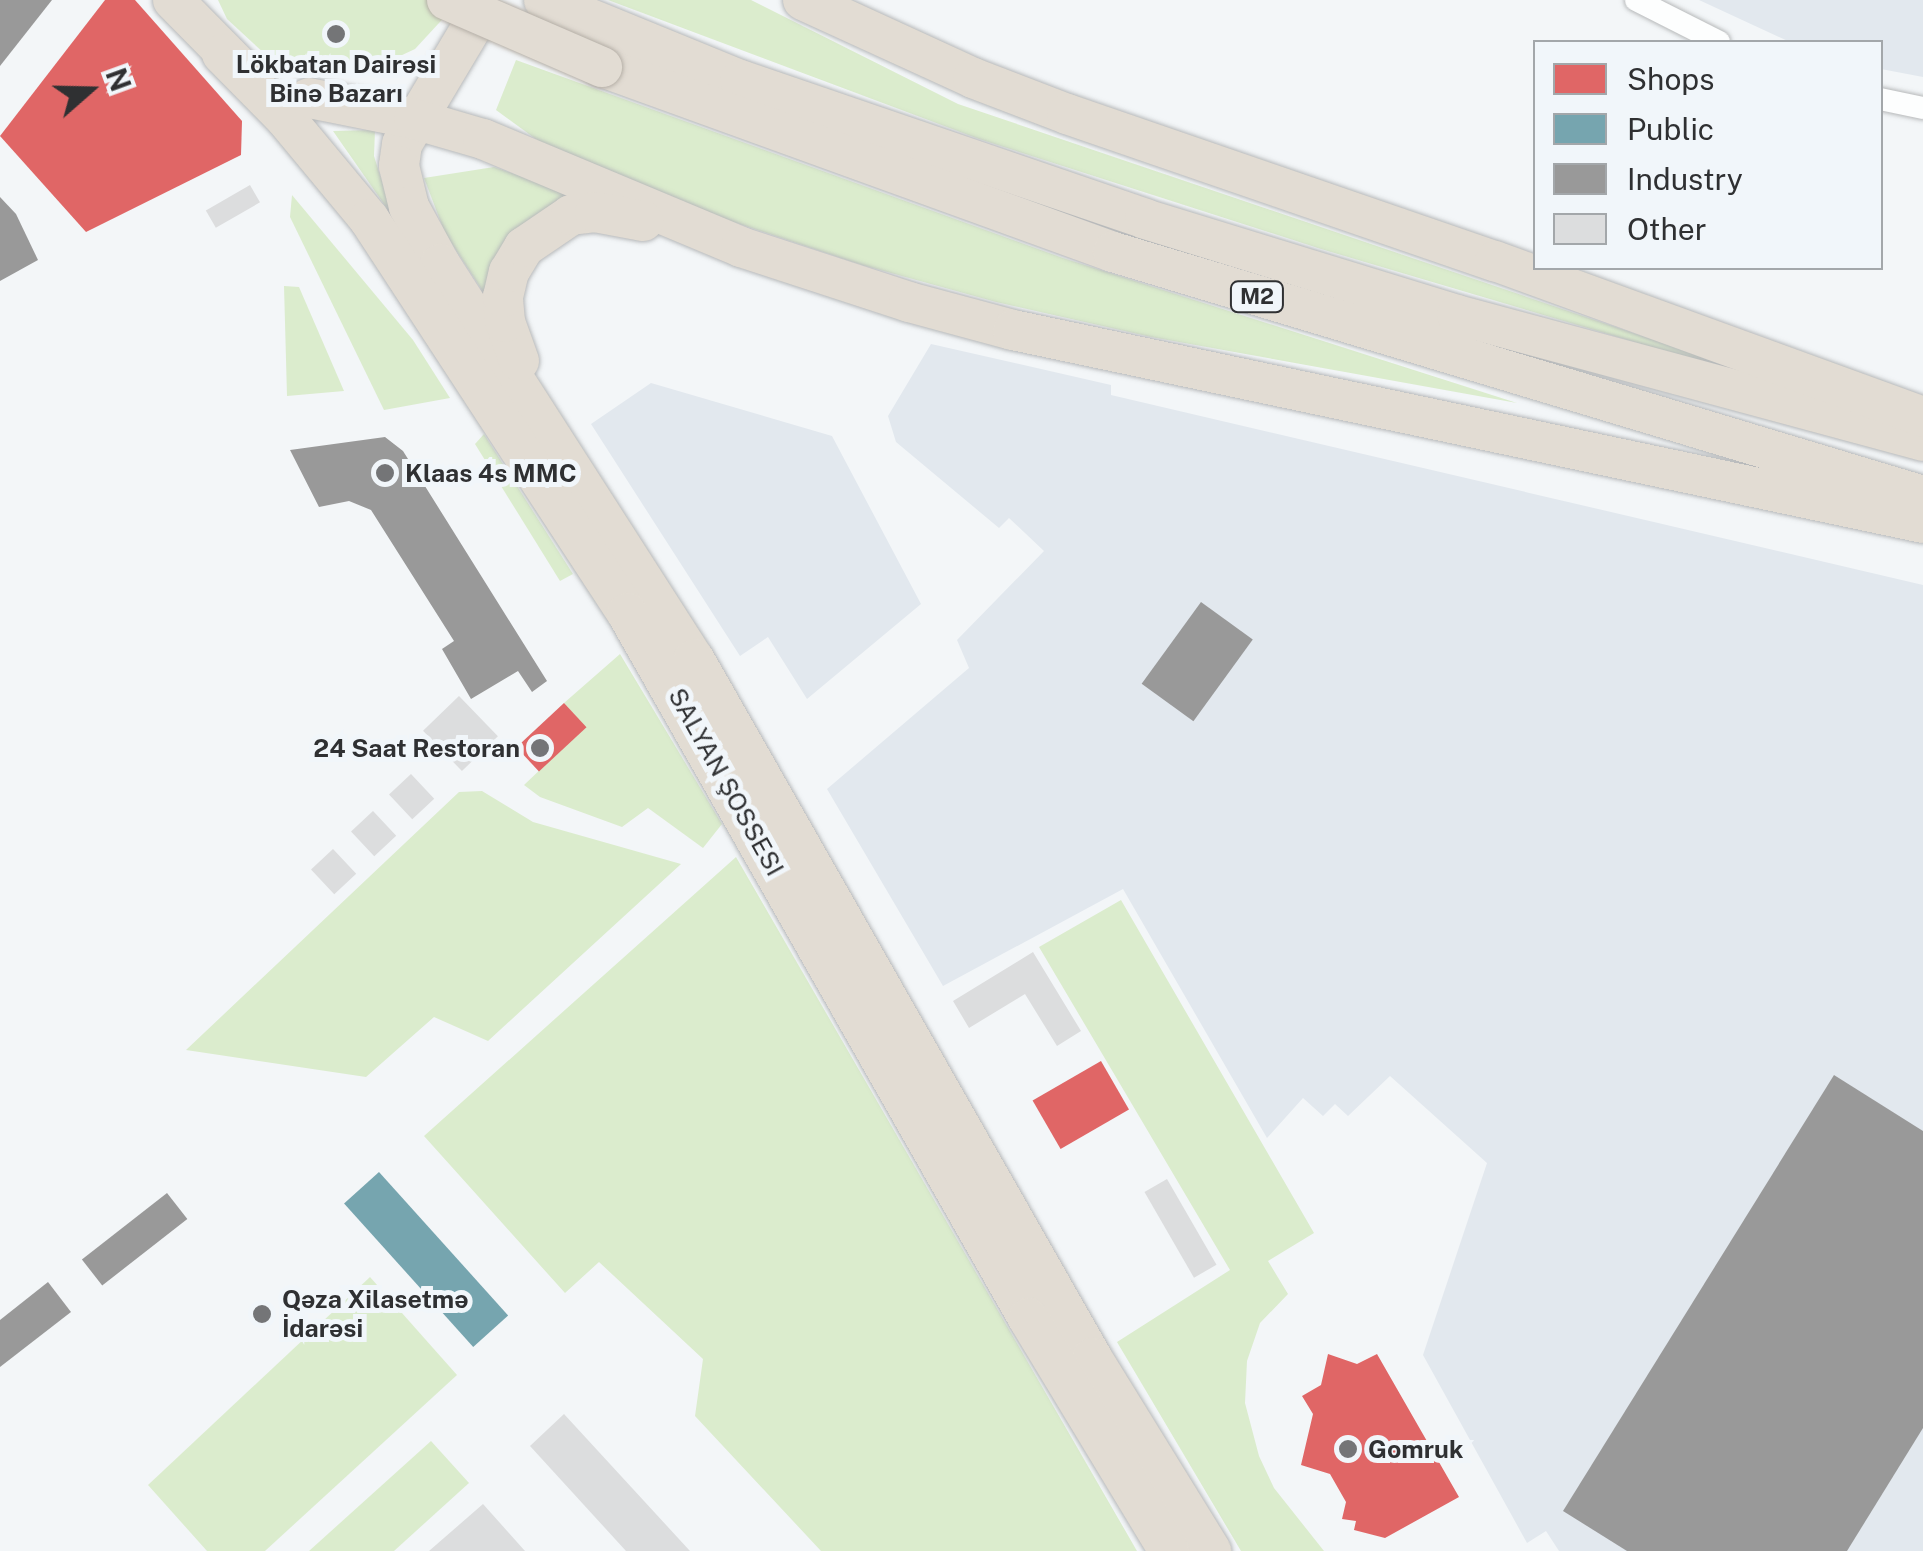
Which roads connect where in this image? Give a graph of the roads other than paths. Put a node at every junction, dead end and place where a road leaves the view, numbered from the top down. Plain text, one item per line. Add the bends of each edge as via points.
1 (173, 0) edge
2 (544, 0) edge
3 (804, 0) edge
4 (1636, 0) edge
5 (470, 7) edge
6 (204, 29) edge
7 (1716, 40) edge
8 (608, 49) junction
9 (309, 98) junction
10 (1883, 100) edge
11 (1923, 108) edge
12 (414, 119) junction
13 (742, 246) junction
14 (1923, 417) edge
15 (1923, 441) edge
16 (581, 480) junction
17 (1923, 496) edge
18 (1923, 523) edge
19 (1169, 1551) edge
20 (1212, 1551) edge

1 - 6 highway
2 - 8 highway
3 - 14 highway via 1067,114
4 - 7 street
5 - 8 highway, bridge
5 - 9 highway via 435,66 396,88 353,99
5 - 12 highway
6 - 9 highway via 262,83
6 - 19 highway, SALYAN ŞOSSESI via 369,220 627,613 1028,1318
8 - 15 highway, M2 via 740,80 1145,219 1457,315
8 - 17 highway, M2 via 1113,252
9 - 12 highway
10 - 11 street
12 - 13 highway via 524,155
12 - 16 highway via 399,166 410,207
13 - 16 highway via 595,212 571,215 524,247 503,297 506,322
13 - 18 highway via 1012,330
16 - 20 highway, SALYAN ŞOSSESI via 694,660 1092,1358

